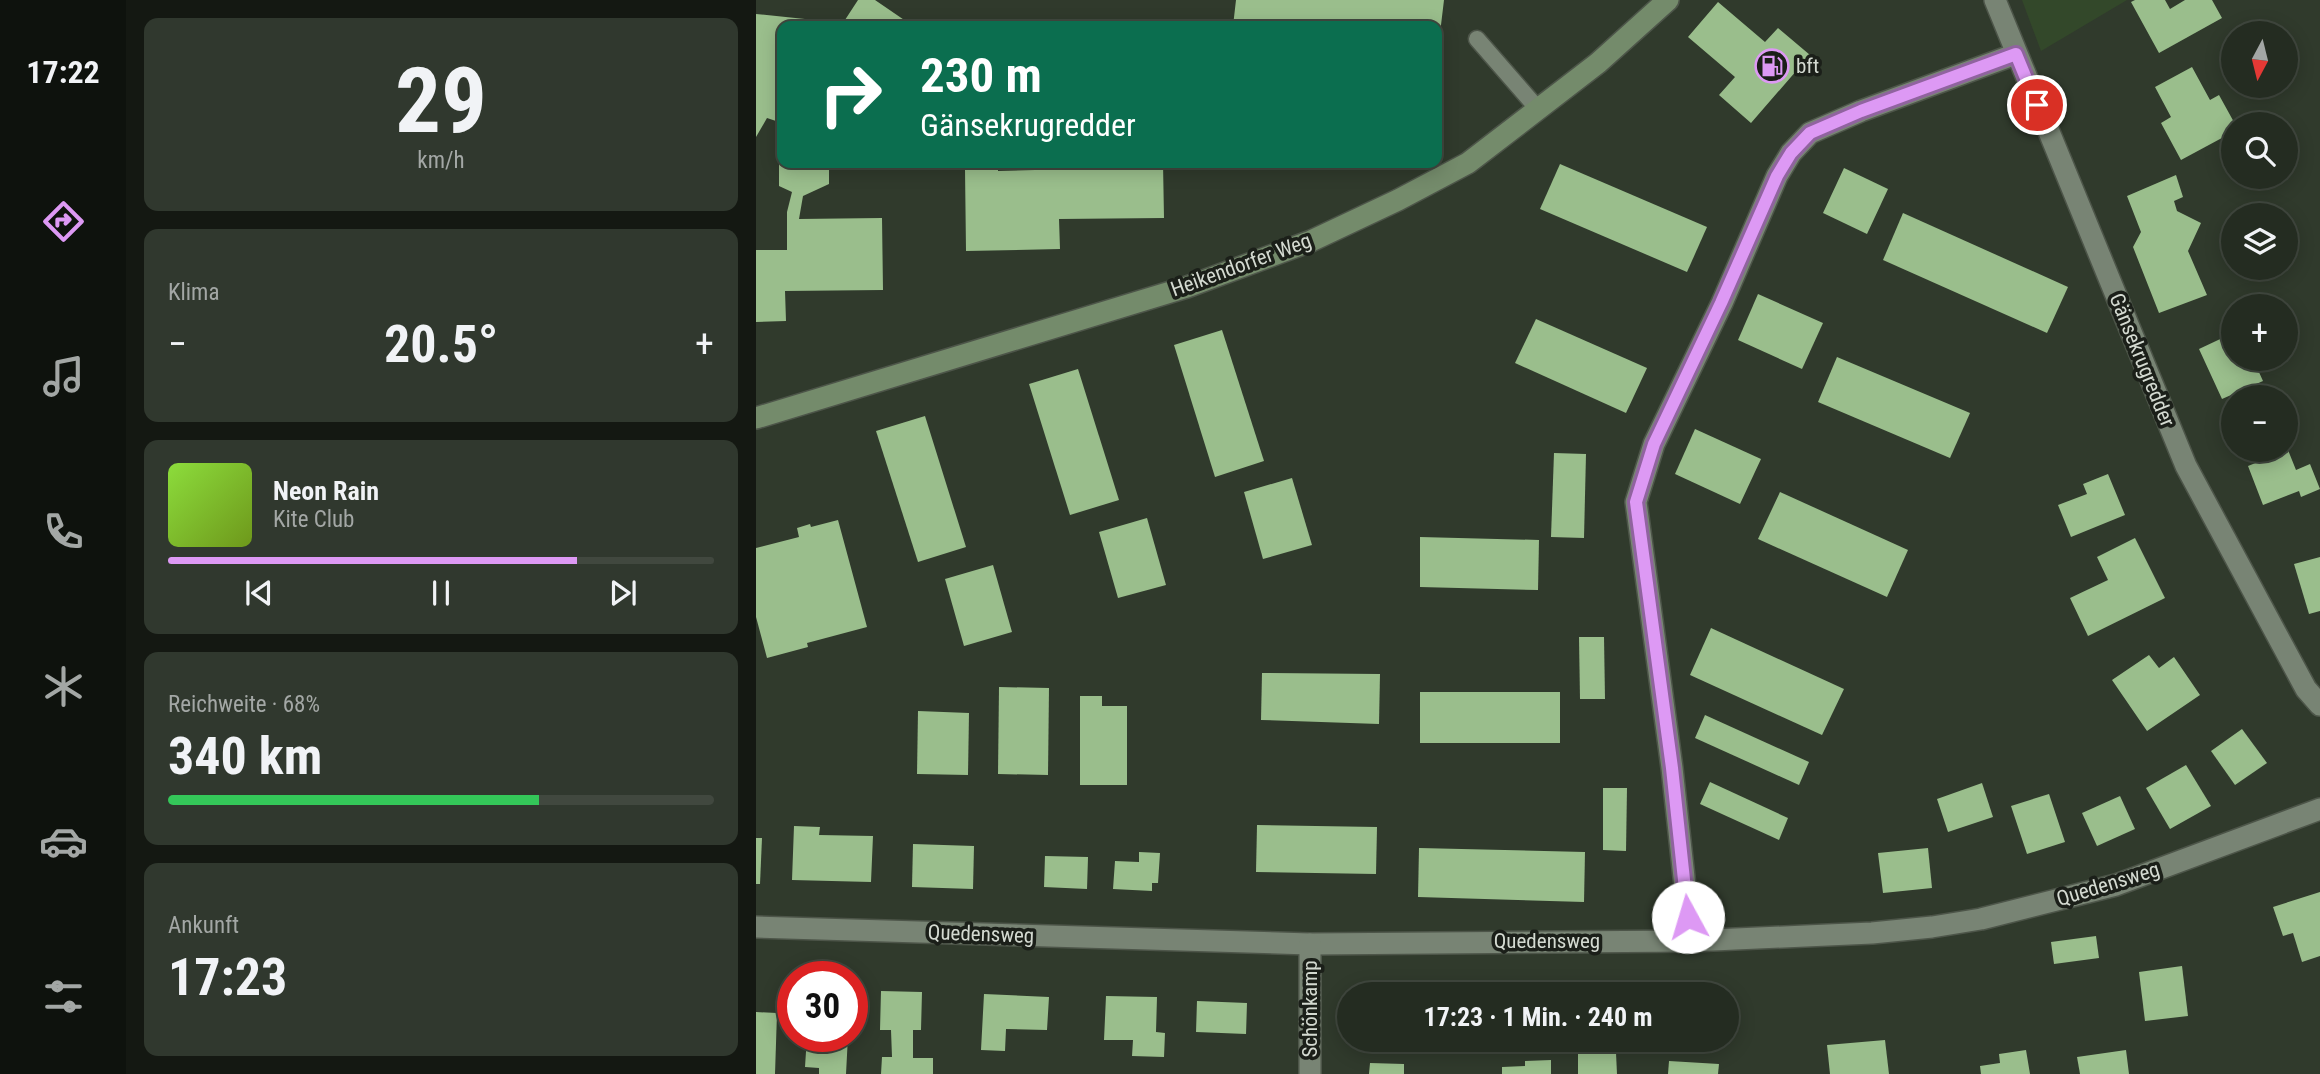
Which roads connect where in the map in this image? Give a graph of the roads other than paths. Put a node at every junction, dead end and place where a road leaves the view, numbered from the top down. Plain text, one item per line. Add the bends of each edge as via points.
1 (1668, 0) edge
2 (1995, 0) edge
3 (1477, 39) dead end
4 (2016, 54) junction
5 (1538, 109) junction
6 (756, 418) edge
7 (2320, 705) edge
8 (2320, 809) edge
9 (756, 928) edge
10 (1691, 940) junction
11 (1310, 944) junction
12 (1310, 1074) edge

1 - 5 street, Heikendorfer Weg
2 - 4 street, Gänsekrugredder
3 - 5 lane
4 - 7 street, Gänsekrugredder via 2186,466 2306,689
4 - 10 street via 1810,133 1791,153 1654,444 1636,502
5 - 6 street, Heikendorfer Weg via 1468,163 1311,241 1187,286
8 - 10 street, Quedensweg via 2116,885 1981,919 1872,933
9 - 11 street, Quedensweg
10 - 11 street, Quedensweg
11 - 12 street, Schönkamp

